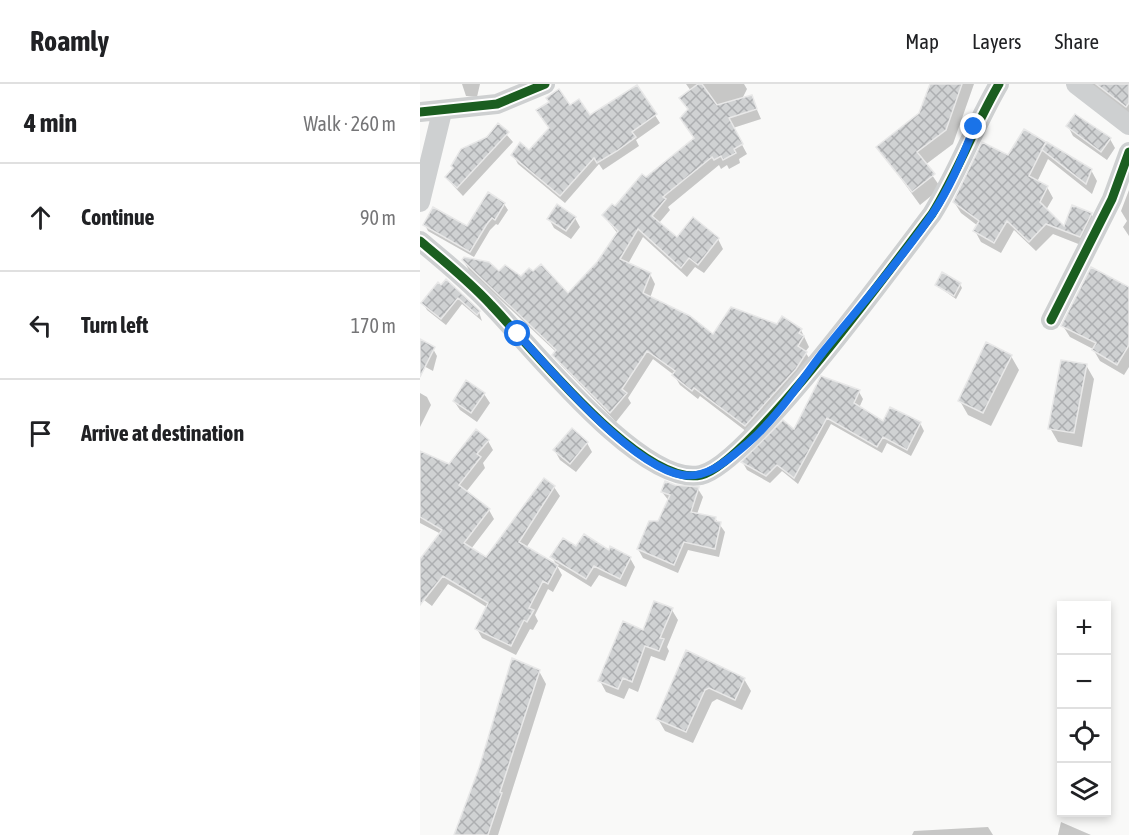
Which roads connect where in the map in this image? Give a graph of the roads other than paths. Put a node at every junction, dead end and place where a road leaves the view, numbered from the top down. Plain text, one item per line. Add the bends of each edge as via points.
1 (545, 84) edge
2 (999, 84) edge
3 (1076, 84) edge
4 (420, 112) edge
5 (442, 112) junction
6 (1129, 125) edge
7 (1129, 152) edge
8 (420, 202) edge
9 (420, 241) edge
10 (1051, 320) dead end

1 - 5 street via 497,104
2 - 9 street via 932,214 750,441 702,475 680,474 654,463 622,441 563,384 490,303
3 - 6 street
4 - 5 street
5 - 8 street
7 - 10 street via 1112,199

